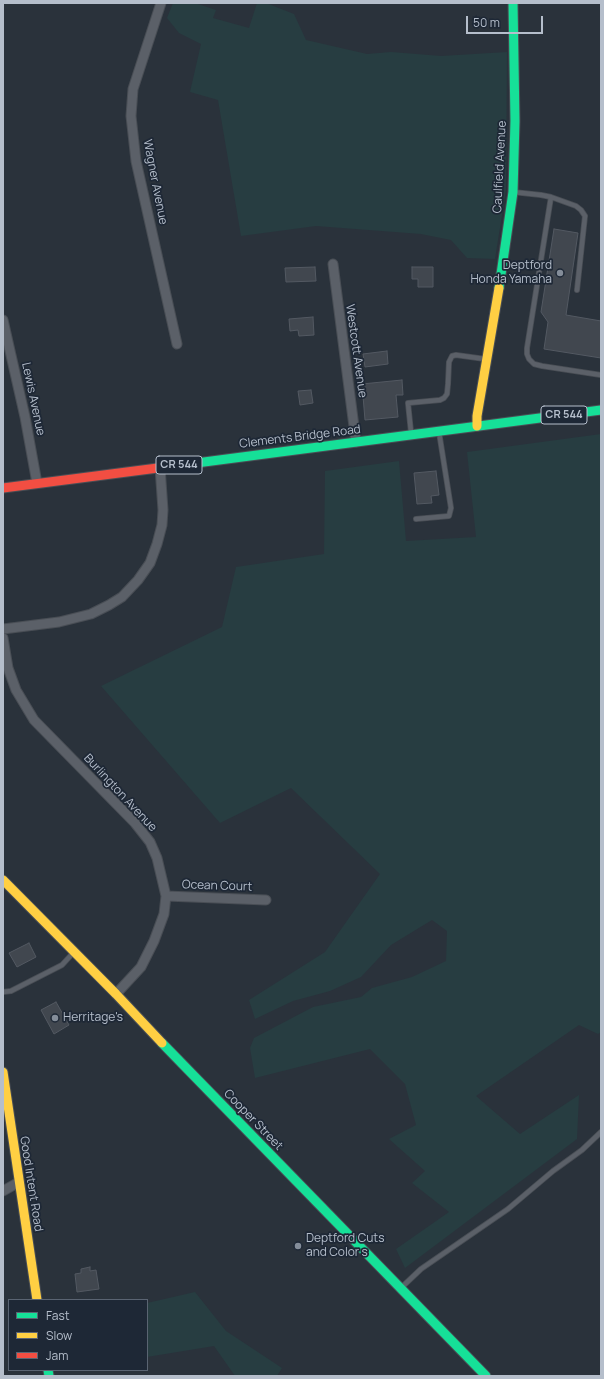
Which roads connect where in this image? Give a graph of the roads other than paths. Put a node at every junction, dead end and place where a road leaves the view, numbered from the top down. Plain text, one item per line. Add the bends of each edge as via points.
1 (161, 3) edge
2 (513, 3) edge
3 (513, 192) junction
4 (551, 197) junction
5 (333, 264) dead end
6 (577, 290) dead end
7 (3, 320) edge
8 (177, 344) dead end
9 (487, 359) junction
10 (601, 375) edge
11 (601, 410) edge
12 (477, 426) junction
13 (439, 431) junction
14 (411, 434) junction
15 (356, 442) junction
16 (160, 467) junction
17 (37, 483) junction
18 (3, 488) edge
19 (416, 519) dead end
20 (3, 629) edge
21 (3, 638) edge
22 (3, 880) edge
23 (166, 896) junction
24 (266, 900) dead end
25 (74, 951) junction
26 (3, 992) edge
27 (116, 994) junction
28 (3, 1072) edge
29 (601, 1132) edge
30 (18, 1182) junction
31 (3, 1191) edge
32 (400, 1288) junction
33 (38, 1299) edge
34 (486, 1376) edge

1 - 8 street, Wagner Avenue via 134,89 131,116 136,161
2 - 3 main road, Caulfield Avenue
3 - 4 lane
3 - 9 main road, Caulfield Avenue
4 - 6 lane via 576,206 585,216
4 - 10 lane via 527,354 534,364
5 - 15 street, Westcott Avenue
7 - 17 street, Lewis Avenue
9 - 12 main road, Caulfield Avenue
9 - 14 lane via 452,356 449,362 447,394 444,398 408,403
11 - 12 main road, Clements Bridge Road / CR 544
12 - 13 main road, Clements Bridge Road / CR 544
13 - 14 main road, Clements Bridge Road / CR 544
13 - 19 lane via 451,508 449,516
14 - 15 main road, Clements Bridge Road / CR 544
15 - 16 main road, Clements Bridge Road / CR 544
16 - 17 main road, Clements Bridge Road / CR 544
16 - 20 street via 163,510 157,544 150,563 122,597 91,614 59,622
17 - 18 main road, Clements Bridge Road / CR 544
21 - 23 street, Burlington Avenue via 10,673 23,703 34,720 136,824 150,842 157,858
22 - 25 main road, Cooper Street
23 - 24 street, Ocean Court
23 - 27 street, Burlington Avenue via 164,914 141,967
25 - 26 lane via 62,965 12,991
25 - 27 main road, Cooper Street
27 - 32 main road, Cooper Street
28 - 30 main road, Good Intent Road
29 - 32 lane via 508,1209 421,1269
30 - 31 street
30 - 33 main road, Good Intent Road
32 - 34 main road, Cooper Street

